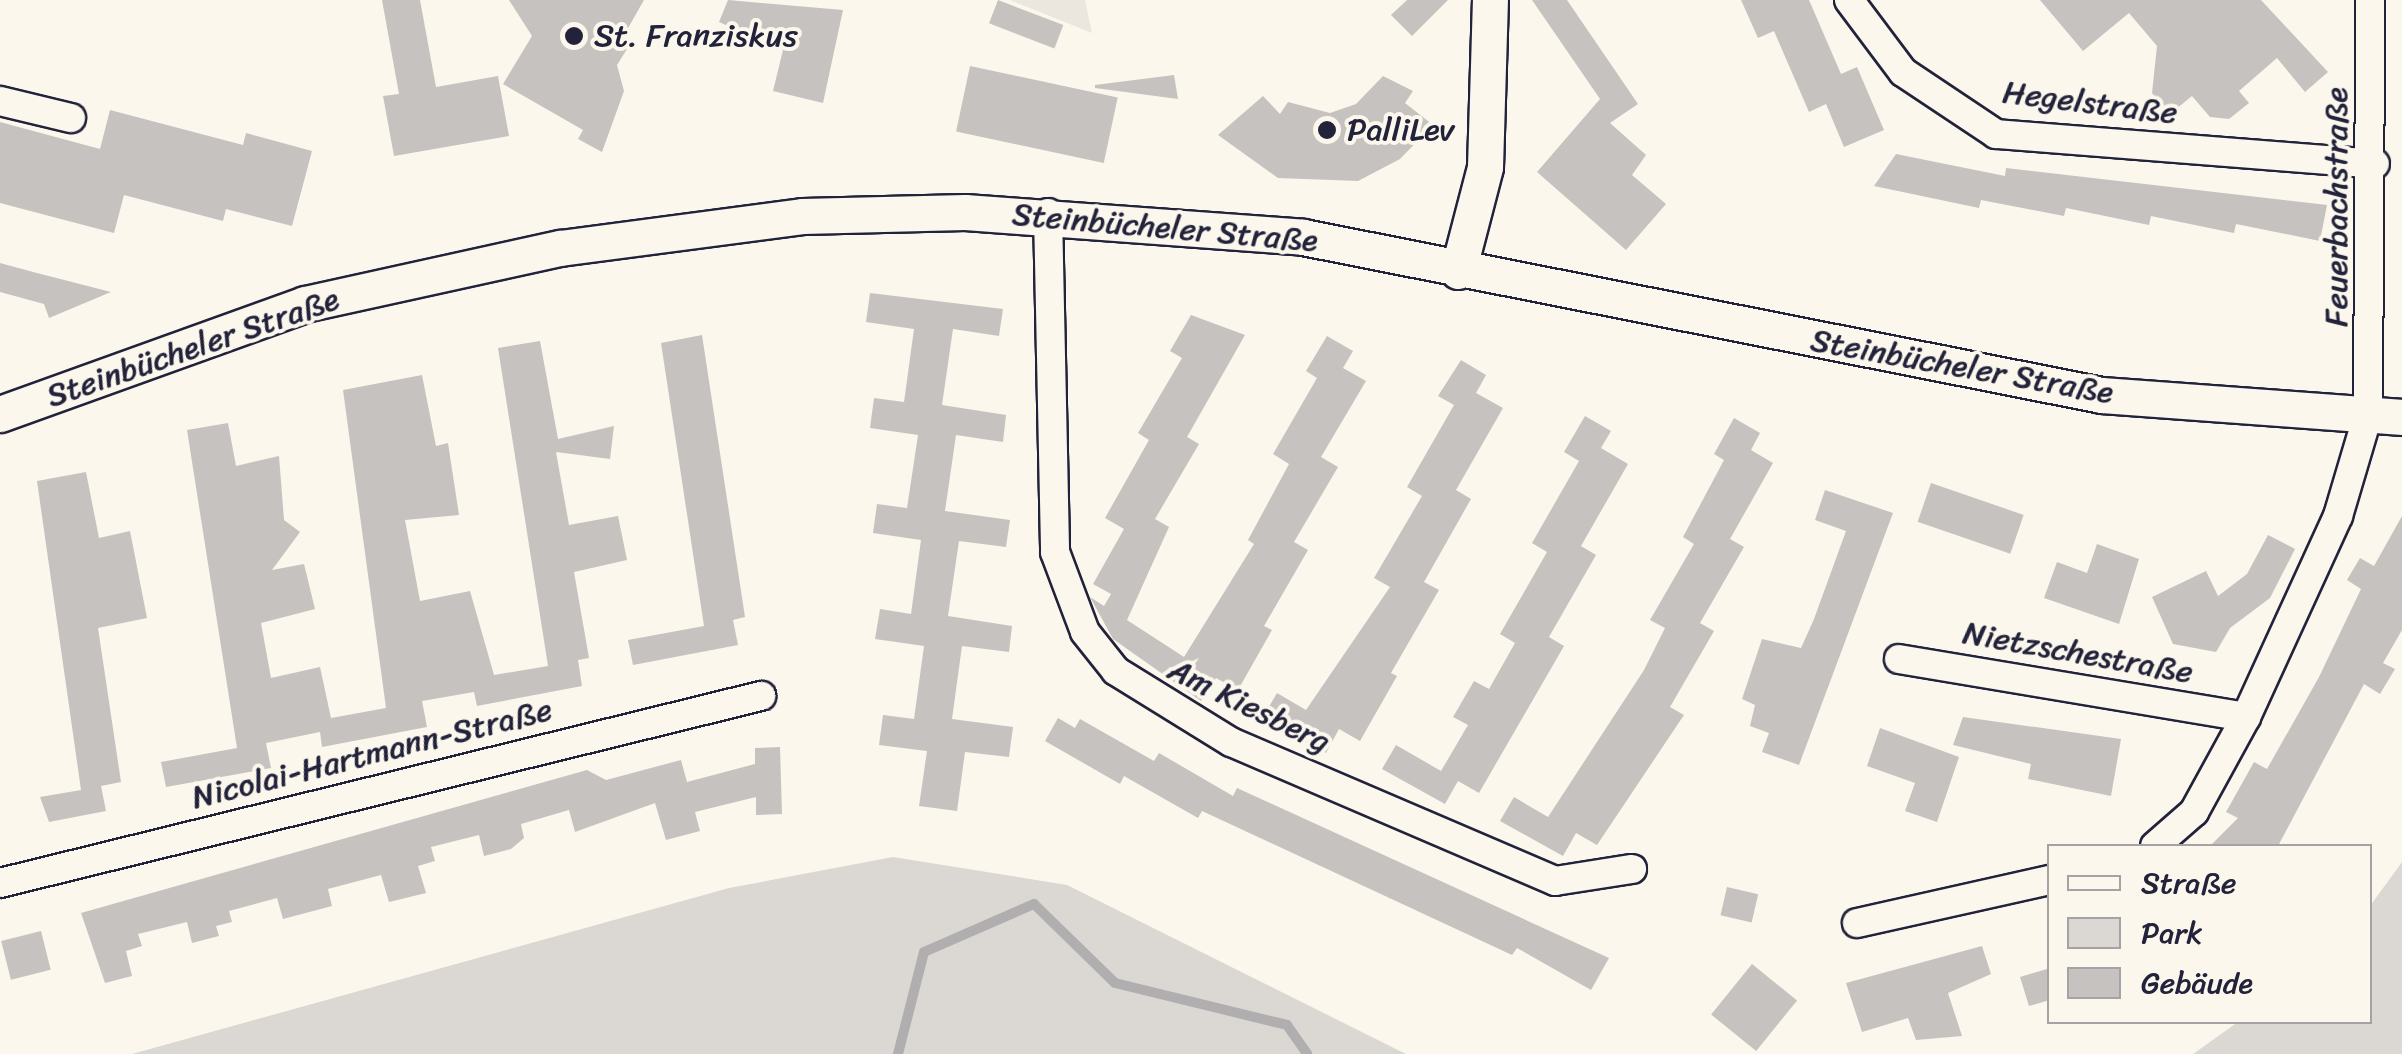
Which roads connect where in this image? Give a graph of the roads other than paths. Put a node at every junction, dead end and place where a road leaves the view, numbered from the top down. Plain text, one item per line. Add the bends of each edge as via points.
1 (1490, 0) edge
2 (1849, 0) edge
3 (2370, 0) edge
4 (0, 101) edge
5 (71, 118) dead end
6 (2375, 164) junction
7 (1048, 213) junction
8 (1458, 271) junction
9 (0, 414) edge
10 (2385, 416) edge
11 (1899, 658) dead end
12 (761, 696) dead end
13 (2246, 717) junction
14 (2157, 844) edge
15 (1632, 869) dead end
16 (2047, 881) edge
17 (0, 883) edge
18 (1857, 923) dead end

1 - 8 street via 1484,168
2 - 6 street, Hegelstraße via 1903,72 1996,134
3 - 6 street, Feuerbachstraße
4 - 5 street
6 - 10 street, Feuerbachstraße
7 - 8 street, Steinbücheler Straße via 1303,237
7 - 9 street, Steinbücheler Straße via 802,216 560,248 305,304
7 - 15 street, Am Kiesberg via 1056,552 1084,632 1116,671 1231,742 1555,881
8 - 10 street, Steinbücheler Straße via 2102,394
10 - 13 street
11 - 13 street, Nietzschestraße
12 - 17 street, Nicolai-Hartmann-Straße
13 - 14 street via 2194,812
16 - 18 street

